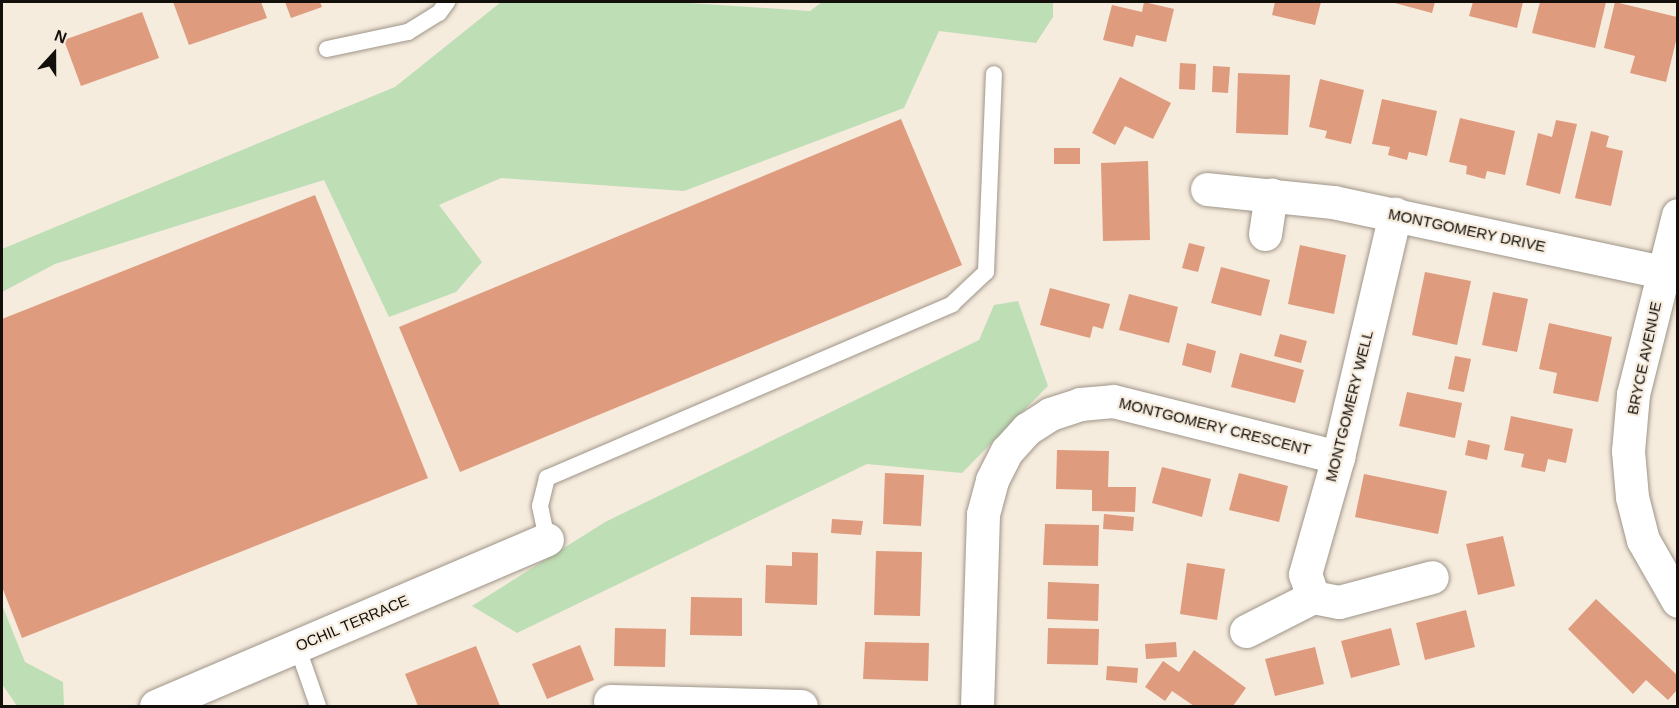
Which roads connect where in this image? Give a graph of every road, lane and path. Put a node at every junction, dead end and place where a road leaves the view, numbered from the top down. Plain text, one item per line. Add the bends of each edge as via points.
1 (447, 2) edge
2 (327, 49) dead end
3 (994, 74) dead end
4 (1207, 189) dead end
5 (1271, 194) junction
6 (1395, 214) junction
7 (1677, 215) edge
8 (1265, 234) dead end
9 (1662, 272) junction
10 (1338, 457) junction
11 (547, 539) joint
12 (1432, 577) dead end
13 (1313, 597) junction
14 (1677, 601) edge
15 (1246, 631) dead end
16 (297, 646) junction
17 (610, 701) dead end
18 (684, 705) edge
19 (156, 706) edge
20 (318, 706) edge
21 (801, 706) edge
22 (977, 706) edge

1 - 2 lane via 440,13 408,32
3 - 11 lane via 986,272 952,304 547,478 540,506
4 - 5 street, MONTGOMERY DRIVE
5 - 6 street, MONTGOMERY DRIVE
5 - 8 street
6 - 9 street, MONTGOMERY DRIVE
6 - 10 street, MONTGOMERY WELL
7 - 9 street, BRYCE AVENUE
9 - 14 street, BRYCE AVENUE via 1633,394 1628,451 1632,497 1643,540
10 - 13 street, MONTGOMERY WELL via 1305,574
10 - 22 street, MONTGOMERY CRESCENT via 1113,401 1080,404 1050,414 1027,429 1007,451 992,480 983,513
11 - 16 street, OCHIL TERRACE
12 - 13 street via 1339,602
13 - 15 street
16 - 19 street, OCHIL TERRACE
16 - 20 lane
17 - 18 street
18 - 21 street

